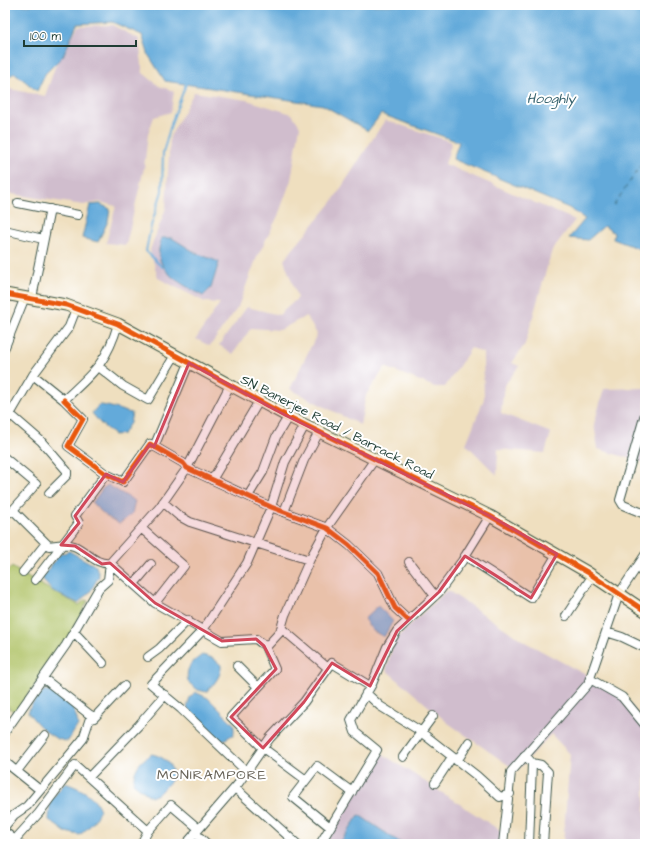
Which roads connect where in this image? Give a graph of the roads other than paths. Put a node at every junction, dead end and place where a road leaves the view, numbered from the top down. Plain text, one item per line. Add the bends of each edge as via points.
1 (18, 203) dead end
2 (50, 209) junction
3 (78, 215) dead end
4 (9, 231) dead end
5 (43, 238) junction
6 (5, 294) edge
7 (28, 297) junction
8 (76, 309) junction
9 (118, 324) junction
10 (5, 347) edge
11 (175, 356) junction
12 (189, 363) junction
13 (99, 367) junction
14 (33, 375) junction
15 (230, 385) junction
16 (64, 400) junction
17 (259, 401) junction
18 (645, 414) edge
19 (11, 415) junction
20 (288, 417) junction
21 (5, 423) edge
22 (306, 425) junction
23 (319, 432) junction
24 (154, 447) junction
25 (5, 458) edge
26 (375, 459) junction
27 (187, 468) junction
28 (106, 474) junction
29 (212, 480) junction
30 (49, 493) dead end
31 (248, 496) junction
32 (163, 502) junction
33 (271, 507) junction
34 (13, 510) junction
35 (284, 512) junction
36 (645, 514) edge
37 (5, 515) edge
38 (490, 516) junction
39 (141, 528) junction
40 (327, 528) junction
41 (46, 543) junction
42 (257, 543) junction
43 (61, 545) junction
44 (557, 554) junction
45 (645, 555) edge
46 (465, 556) junction
47 (309, 560) junction
48 (408, 562) dead end
49 (110, 564) junction
50 (151, 564) dead end
51 (23, 572) dead end
52 (592, 576) junction
53 (35, 580) dead end
54 (134, 584) junction
55 (619, 594) junction
56 (435, 596) junction
57 (155, 603) junction
58 (645, 611) edge
59 (566, 616) dead end
60 (188, 620) junction
61 (408, 620) junction
62 (281, 628) junction
63 (203, 630) junction
64 (74, 632) junction
65 (606, 632) junction
66 (264, 644) junction
67 (645, 648) edge
68 (148, 657) dead end
69 (103, 663) dead end
70 (238, 666) dead end
71 (328, 668) junction
72 (43, 678) junction
73 (590, 679) junction
74 (124, 686) dead end
75 (258, 687) junction
76 (368, 690) junction
77 (165, 695) junction
78 (91, 715) junction
79 (433, 716) dead end
80 (645, 725) edge
81 (5, 732) edge
82 (420, 732) junction
83 (45, 734) dead end
84 (469, 742) dead end
85 (263, 748) junction
86 (525, 755) junction
87 (403, 757) dead end
88 (455, 759) junction
89 (5, 762) edge
90 (532, 763) junction
91 (18, 771) junction
92 (247, 772) junction
93 (89, 777) junction
94 (306, 780) junction
95 (435, 783) dead end
96 (234, 788) junction
97 (40, 790) junction
98 (352, 792) junction
99 (510, 794) junction
100 (5, 826) edge
101 (330, 827) junction
102 (148, 831) junction
103 (197, 831) junction
104 (5, 832) edge
105 (15, 843) edge
106 (141, 844) edge
107 (186, 844) edge
108 (208, 844) edge
109 (297, 844) edge
110 (320, 844) edge
111 (503, 844) edge
112 (528, 844) edge
113 (543, 844) edge

1 - 2 street
2 - 3 street
2 - 5 street
4 - 5 street
5 - 7 street
6 - 7 street, SN Banerjee Road / Barrack Road
7 - 8 street, SN Banerjee Road / Barrack Road
7 - 10 street
8 - 9 street, SN Banerjee Road / Barrack Road
8 - 14 street via 69,327
9 - 11 street, SN Banerjee Road / Barrack Road
9 - 13 street via 112,344
11 - 12 street, SN Banerjee Road / Barrack Road
11 - 13 street via 148,400 123,386
12 - 15 street, SN Banerjee Road / Barrack Road
12 - 24 street
13 - 16 street
14 - 16 street
14 - 19 street
15 - 17 street, SN Banerjee Road / Barrack Road
15 - 27 street
16 - 28 street via 83,419 68,446
17 - 20 street, SN Banerjee Road / Barrack Road
17 - 29 street
18 - 36 street via 620,500 623,505
19 - 21 street
19 - 30 street via 41,441 67,471 67,475
20 - 22 street, SN Banerjee Road / Barrack Road
20 - 31 street via 276,437 263,472
22 - 23 street, SN Banerjee Road / Barrack Road
22 - 33 street via 285,462
23 - 26 street, SN Banerjee Road / Barrack Road
23 - 35 street via 304,460
24 - 27 street via 183,463
24 - 28 street via 150,444 123,482
25 - 34 street via 36,484
26 - 38 street, SN Banerjee Road / Barrack Road
26 - 40 street
27 - 29 street
27 - 32 street
28 - 43 street via 75,516 79,523
29 - 31 street
31 - 33 street
32 - 39 street
32 - 42 street via 190,522
33 - 35 street
33 - 42 street
34 - 37 street
34 - 41 street
35 - 40 street
38 - 44 street, SN Banerjee Road / Barrack Road
38 - 46 street
39 - 49 street
39 - 57 street via 184,566
40 - 47 street
40 - 61 street via 378,573 395,608
41 - 43 street via 49,546
41 - 51 street
42 - 47 street
42 - 63 street
43 - 49 street via 75,546 102,564
43 - 53 street
44 - 46 street via 531,598
44 - 52 street, SN Banerjee Road / Barrack Road
45 - 55 street
46 - 56 street
47 - 62 street
48 - 56 street
49 - 54 street
49 - 64 street via 108,580 96,592
50 - 54 street
52 - 55 street, SN Banerjee Road / Barrack Road
52 - 59 street
54 - 57 street
55 - 58 street, SN Banerjee Road / Barrack Road
55 - 65 street
56 - 61 street
57 - 60 street
60 - 63 street
60 - 68 street
61 - 76 street via 390,642
62 - 66 street via 268,645
62 - 71 street
63 - 66 street via 222,641 256,639
63 - 77 street via 151,684
64 - 69 street
64 - 72 street
65 - 67 street
65 - 73 street
66 - 75 street via 275,668
70 - 75 street
71 - 76 street via 332,663
71 - 85 street via 304,702
72 - 78 street
72 - 81 street
73 - 80 street via 622,697
73 - 86 street
74 - 78 street via 94,718
75 - 85 street via 231,717
76 - 82 street via 380,706
76 - 98 street via 350,720 355,732 377,750
77 - 92 street
77 - 93 street
78 - 97 street via 83,739
79 - 82 street
82 - 87 street
82 - 88 street
83 - 91 street
84 - 88 street
85 - 92 street
85 - 94 street
86 - 90 street
86 - 99 street via 511,772
88 - 95 street
88 - 99 street via 500,797
89 - 91 street
90 - 112 street
90 - 113 street via 541,765 548,772
91 - 97 street
92 - 96 street
93 - 102 street
93 - 105 street via 75,765
94 - 98 street via 317,766
94 - 101 street via 293,797
96 - 103 street
96 - 109 street
97 - 100 street
98 - 101 street
99 - 111 street
101 - 110 street
102 - 103 street via 171,805
102 - 106 street
103 - 107 street
103 - 108 street
104 - 105 street

